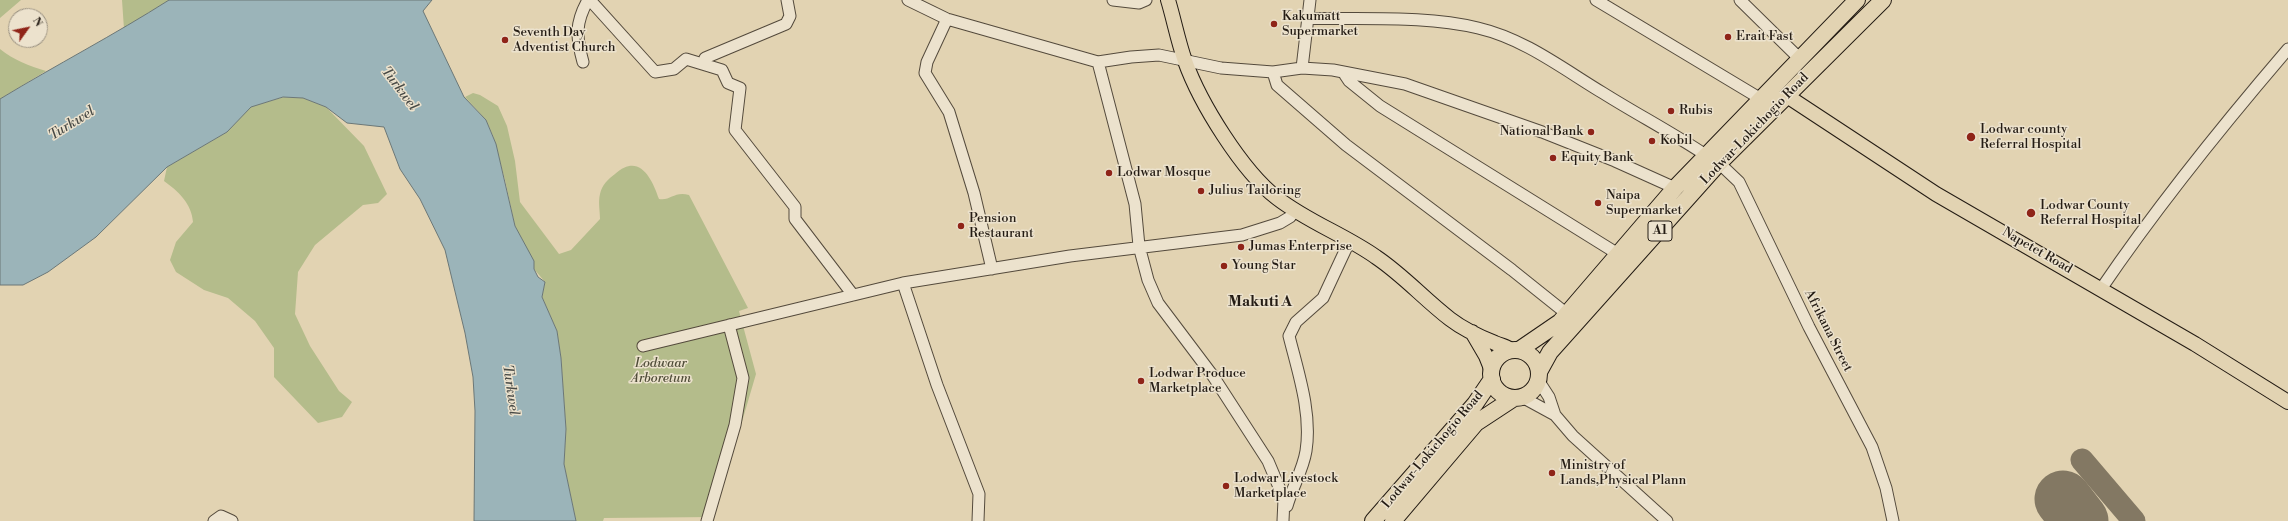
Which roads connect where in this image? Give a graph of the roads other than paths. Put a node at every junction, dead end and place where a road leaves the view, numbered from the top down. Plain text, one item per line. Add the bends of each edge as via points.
1 (589, 0) edge
2 (786, 0) edge
3 (908, 0) edge
4 (1113, 0) edge
5 (1146, 0) edge
6 (1168, 0) edge
7 (1310, 0) edge
8 (1596, 0) edge
9 (1740, 0) edge
10 (1857, 0) edge
11 (1883, 0) edge
12 (1307, 18) junction
13 (947, 19) junction
14 (2288, 49) edge
15 (705, 58) dead end
16 (1800, 59) junction
17 (1185, 61) junction
18 (583, 62) dead end
19 (1098, 62) junction
20 (1302, 68) junction
21 (1273, 72) junction
22 (1343, 72) junction
23 (1788, 96) junction
24 (1761, 99) junction
25 (1713, 159) junction
26 (1675, 188) junction
27 (1295, 211) junction
28 (1350, 240) junction
29 (1139, 246) junction
30 (1618, 254) junction
31 (992, 269) junction
32 (902, 283) junction
33 (2101, 288) junction
34 (854, 295) junction
35 (1567, 314) junction
36 (730, 325) junction
37 (1472, 332) junction
38 (643, 346) dead end
39 (1515, 350) junction
40 (1492, 375) junction
41 (1539, 376) junction
42 (1518, 397) junction
43 (2288, 402) edge
44 (1555, 415) junction
45 (1284, 516) edge
46 (214, 521) edge
47 (232, 521) edge
48 (707, 521) edge
49 (978, 521) edge
50 (1373, 521) edge
51 (1393, 521) edge
52 (1667, 521) edge
53 (1893, 521) edge

1 - 18 street via 580,14 577,26
1 - 34 street via 655,72 674,69 686,59 722,70 728,83 740,88 734,130 791,201 795,207 795,219
2 - 15 street via 790,16 786,24
3 - 13 street
4 - 5 street via 1139,3
6 - 17 main road
7 - 12 street
8 - 24 street
9 - 16 street
10 - 16 highway, Lodwar-Lokichogio Road / A1
11 - 23 highway, Lodwar-Lokichogio Road / A1
12 - 20 street
12 - 25 street, Afrikana Street via 1440,22 1500,34 1524,43
13 - 19 street
13 - 31 street via 927,62 925,73 949,112 972,186
14 - 33 street via 2185,172
16 - 24 highway, Lodwar-Lokichogio Road / A1
17 - 19 street via 1159,55
17 - 21 street via 1221,68
17 - 27 main road via 1208,109 1243,162 1265,188
19 - 29 street via 1135,204
20 - 21 street
20 - 22 street
21 - 35 street via 1277,85 1346,145
22 - 26 street via 1405,84 1438,95 1608,158
22 - 30 street via 1349,81 1380,106
23 - 25 highway, Lodwar-Lokichogio Road / A1
23 - 33 main road, Napetet Road via 1936,194
24 - 25 highway, Lodwar-Lokichogio Road / A1
25 - 26 highway, Lodwar-Lokichogio Road / A1
25 - 41 highway, Lodwar-Lokichogio Road / A1 via 1550,352
25 - 53 street, Afrikana Street via 1738,182 1872,448 1886,488
26 - 30 highway, Lodwar-Lokichogio Road / A1
27 - 28 main road
27 - 29 street via 1280,223 1255,232
28 - 37 main road via 1406,280 1450,320
28 - 45 street via 1323,298 1296,322 1289,336 1303,394 1306,451
29 - 31 street
29 - 45 street via 1148,280 1158,302 1213,376 1268,461 1281,489
30 - 35 highway, Lodwar-Lokichogio Road / A1
31 - 32 street
32 - 34 street
32 - 49 street via 937,385 979,494
33 - 43 main road, Napetet Road
34 - 36 street
35 - 39 highway, Lodwar-Lokichogio Road / A1 via 1560,322
36 - 38 street
36 - 48 street via 743,378 735,426
37 - 39 main road
37 - 40 main road via 1486,356
39 - 40 highway, A1 via 1498,357
39 - 41 highway via 1532,358
40 - 42 highway via 1500,392
40 - 50 highway, Lodwar-Lokichogio Road / A1 via 1475,404
41 - 42 highway, A1 via 1535,388
41 - 44 street
42 - 44 street
42 - 51 highway, Lodwar-Lokichogio Road / A1 via 1476,423
44 - 52 street via 1573,436
46 - 47 street via 221,516

